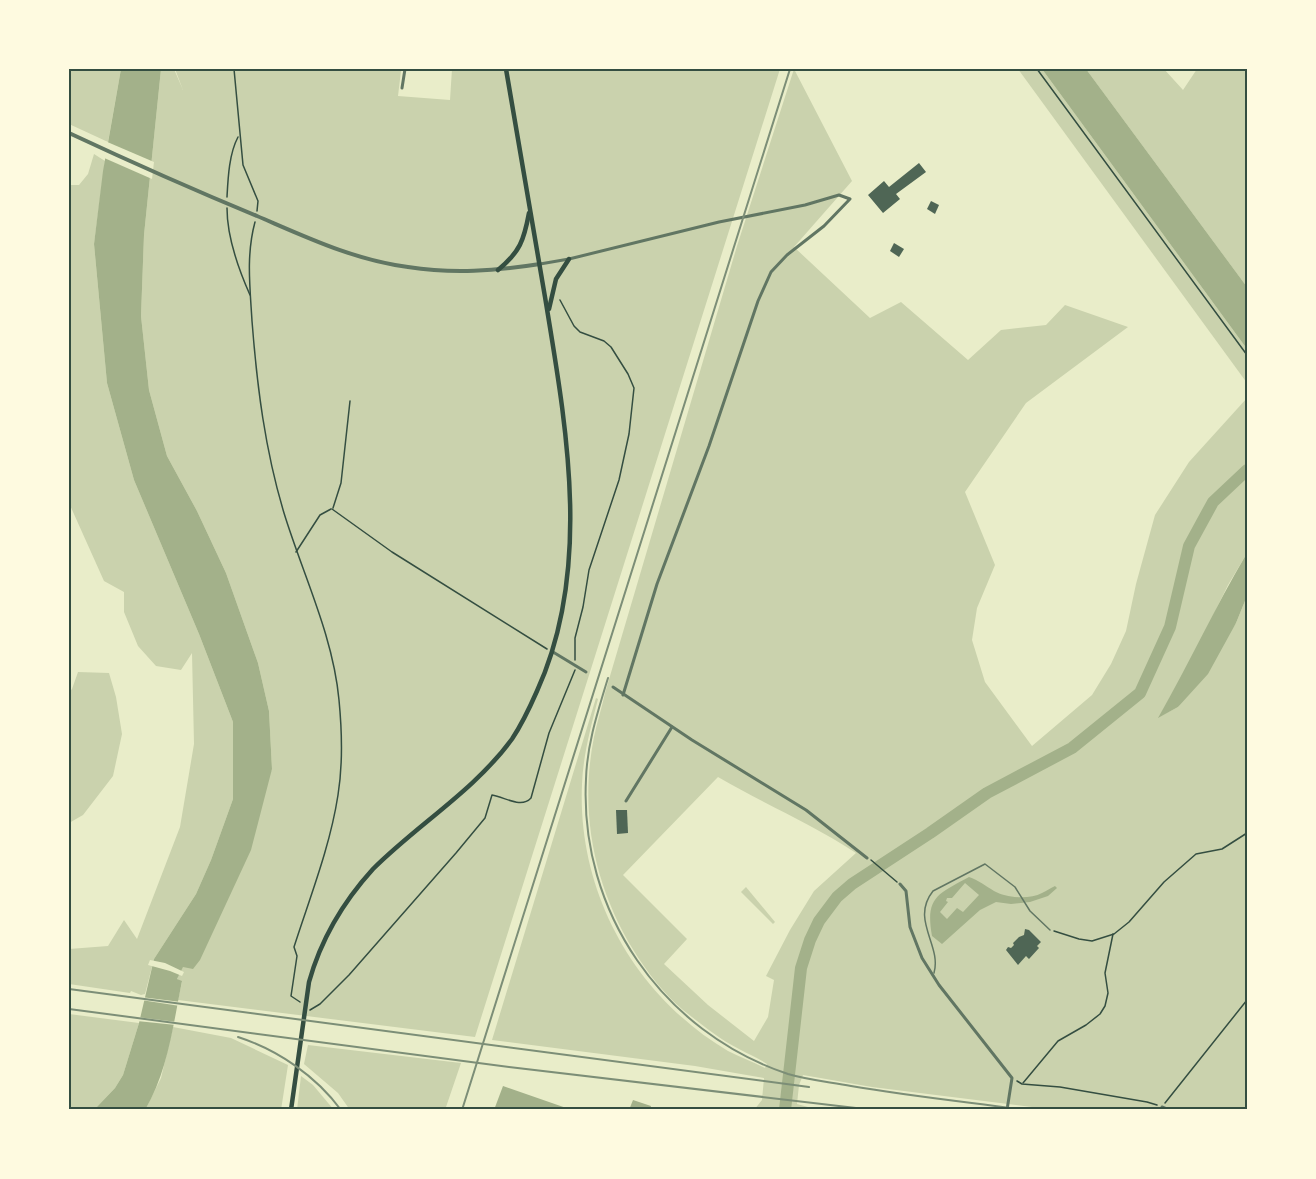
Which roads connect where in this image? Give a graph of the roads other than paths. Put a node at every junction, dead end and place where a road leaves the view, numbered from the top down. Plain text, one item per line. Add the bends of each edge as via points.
1 (405, 69) edge
2 (506, 69) edge
3 (402, 88) dead end
4 (69, 133) edge
5 (530, 210) junction
6 (569, 259) junction
7 (540, 264) junction
8 (498, 270) junction
9 (548, 314) junction
10 (553, 652) junction
11 (586, 672) dead end
12 (613, 687) dead end
13 (623, 695) junction
14 (672, 727) junction
15 (626, 801) dead end
16 (867, 858) road end
17 (900, 884) road end
18 (1050, 930) road end
19 (934, 975) junction
20 (1162, 1107) road end
21 (291, 1110) edge
22 (1007, 1110) edge
23 (1169, 1110) edge

1 - 3 street
2 - 5 main road
4 - 8 street via 318,243 373,261 444,271
5 - 7 main road
5 - 8 main road via 519,250
6 - 7 street
6 - 9 main road via 556,279
6 - 13 street via 839,195 850,199 771,272 657,584
7 - 8 street
7 - 9 main road
9 - 10 main road via 565,437 569,515 566,590
10 - 11 street
10 - 21 main road via 527,713 501,752 474,782 373,868 333,922 314,963 303,1012
12 - 13 street
13 - 14 street
14 - 15 street
14 - 16 street via 806,810
17 - 19 street via 906,891 910,927 922,958
18 - 19 lane via 1015,887 985,864 933,891 924,907 926,931 937,963
19 - 22 street via 1012,1078
20 - 23 street

